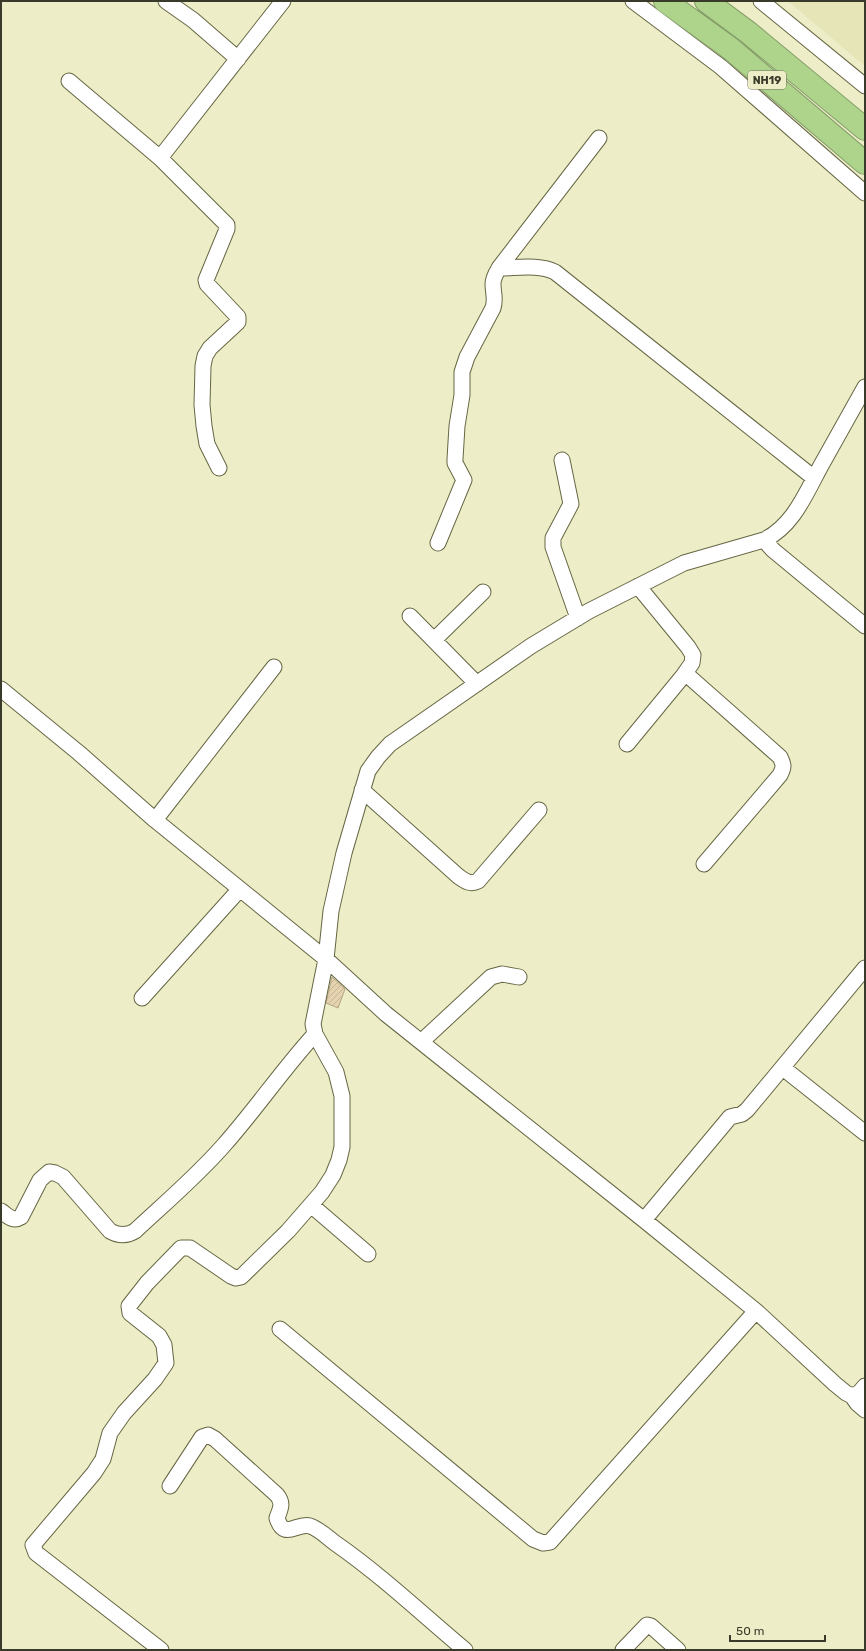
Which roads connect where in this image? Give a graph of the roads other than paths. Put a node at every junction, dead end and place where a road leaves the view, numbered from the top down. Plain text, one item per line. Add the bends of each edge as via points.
1 (166, 1) edge
2 (283, 1) edge
3 (633, 1) edge
4 (665, 1) edge
5 (706, 1) edge
6 (761, 1) edge
7 (238, 59) junction
8 (69, 81) dead end
9 (865, 86) edge
10 (865, 129) edge
11 (599, 138) dead end
12 (160, 158) junction
13 (865, 163) edge
14 (865, 192) edge
15 (499, 268) junction
16 (865, 387) edge
17 (562, 460) dead end
18 (219, 468) dead end
19 (814, 478) junction
20 (764, 540) junction
21 (438, 543) dead end
22 (638, 586) junction
23 (483, 592) dead end
24 (410, 616) dead end
25 (578, 618) junction
26 (865, 626) edge
27 (434, 640) junction
28 (274, 666) dead end
29 (685, 673) junction
30 (477, 684) junction
31 (1, 688) edge
32 (627, 744) dead end
33 (362, 790) junction
34 (539, 810) dead end
35 (155, 820) junction
36 (704, 864) dead end
37 (240, 889) junction
38 (326, 959) junction
39 (865, 968) edge
40 (520, 977) dead end
41 (142, 998) dead end
42 (315, 1034) junction
43 (421, 1042) junction
44 (783, 1068) junction
45 (865, 1133) edge
46 (311, 1205) junction
47 (1, 1211) edge
48 (644, 1220) junction
49 (368, 1254) dead end
50 (756, 1311) junction
51 (280, 1329) dead end
52 (865, 1386) edge
53 (852, 1396) junction
54 (865, 1410) edge
55 (170, 1486) dead end
56 (161, 1650) edge
57 (465, 1650) edge
58 (623, 1650) edge
59 (678, 1650) edge

1 - 7 street via 193,20
2 - 7 street
3 - 14 street via 721,67
4 - 13 highway, NH19 via 731,49
5 - 10 highway, NH19 via 750,33
6 - 9 street
7 - 12 street
8 - 12 street
11 - 15 street
12 - 18 street via 227,225 206,280 238,317 238,322 205,356 202,405 206,444
15 - 19 street via 548,268 555,272
15 - 21 street via 492,284 495,303 462,372 455,463 464,480
16 - 19 street
17 - 25 street via 571,504 556,529 553,547
19 - 20 street via 804,500 782,528
20 - 22 street via 684,563
20 - 26 street via 772,550
22 - 25 street
22 - 29 street via 691,651 693,660
23 - 27 street
24 - 27 street
25 - 30 street via 531,646
27 - 30 street
28 - 35 street
29 - 32 street
29 - 36 street via 780,757 784,764 780,775
30 - 33 street via 390,744 368,772
31 - 35 street
33 - 34 street via 467,882 473,883 478,881
33 - 38 street via 331,911
35 - 37 street
37 - 38 street
37 - 41 street
38 - 42 street via 313,1024
38 - 43 street
39 - 44 street
40 - 43 street via 502,974 491,977
42 - 46 street via 336,1072 342,1096 342,1147 333,1175
42 - 47 street via 224,1145 135,1232 129,1235 110,1231 63,1177 49,1172 40,1180 21,1216 13,1219
43 - 48 street
44 - 45 street
44 - 48 street via 744,1113 730,1117
46 - 49 street
46 - 56 street via 241,1276 231,1276 186,1247 181,1248 147,1283 129,1306 130,1313 159,1336 164,1345 166,1363 110,1433 103,1459 94,1473 33,1545 36,1553
48 - 50 street
50 - 51 street via 550,1542 543,1543 533,1540
50 - 53 street via 835,1384
52 - 53 street
53 - 54 street
55 - 57 street via 202,1437 208,1435 277,1495 282,1505 277,1518 284,1528 290,1530 304,1526 317,1530 357,1558
58 - 59 street via 647,1625

